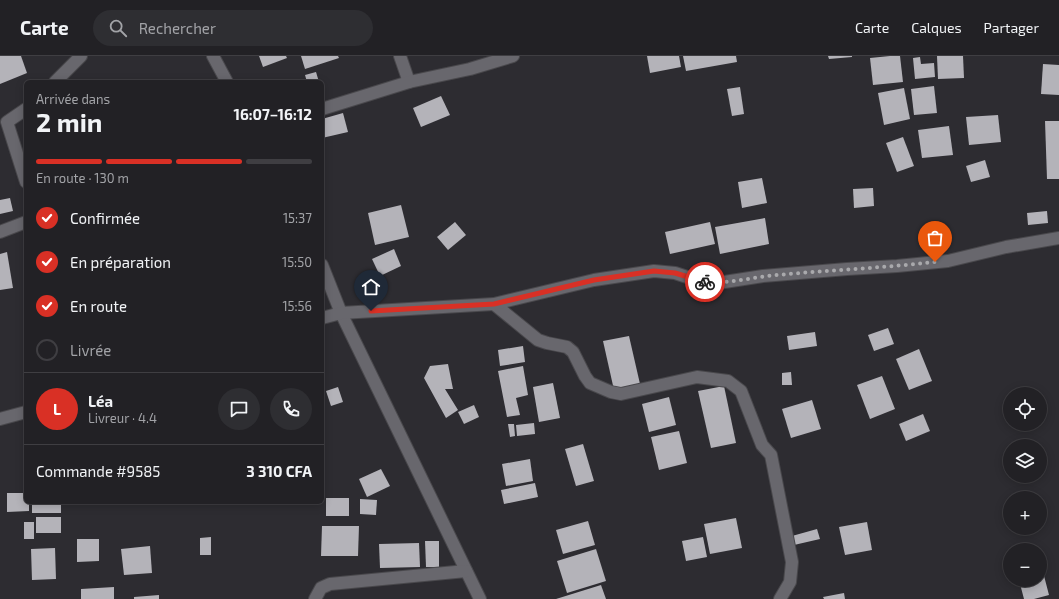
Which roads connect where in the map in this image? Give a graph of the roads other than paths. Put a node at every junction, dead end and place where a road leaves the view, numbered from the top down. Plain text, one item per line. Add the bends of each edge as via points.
1 (81, 56) edge
2 (213, 56) edge
3 (400, 56) edge
4 (513, 56) edge
5 (57, 80) edge
6 (226, 80) edge
7 (409, 82) junction
8 (324, 108) edge
9 (24, 111) edge
10 (4, 122) edge
11 (24, 177) edge
12 (24, 223) edge
13 (0, 232) edge
14 (1059, 238) edge
15 (324, 270) edge
16 (494, 304) junction
17 (340, 313) junction
18 (324, 317) edge
19 (24, 413) edge
20 (0, 419) edge
21 (466, 571) junction
22 (315, 599) edge
23 (480, 599) edge
24 (780, 599) edge

1 - 5 street
2 - 6 street
3 - 7 street
4 - 7 street via 470,70
7 - 8 street
9 - 10 street
10 - 11 street
12 - 13 street
14 - 16 street via 948,261 763,276 718,283 654,271 594,280
15 - 17 street
16 - 17 street
16 - 24 street via 538,340 567,347 573,352 590,383 611,392 621,394 697,377 728,381 741,391 762,445 771,455 792,562 790,582
17 - 18 street
17 - 21 street
19 - 20 street
21 - 22 street via 330,584 321,588
21 - 23 street

